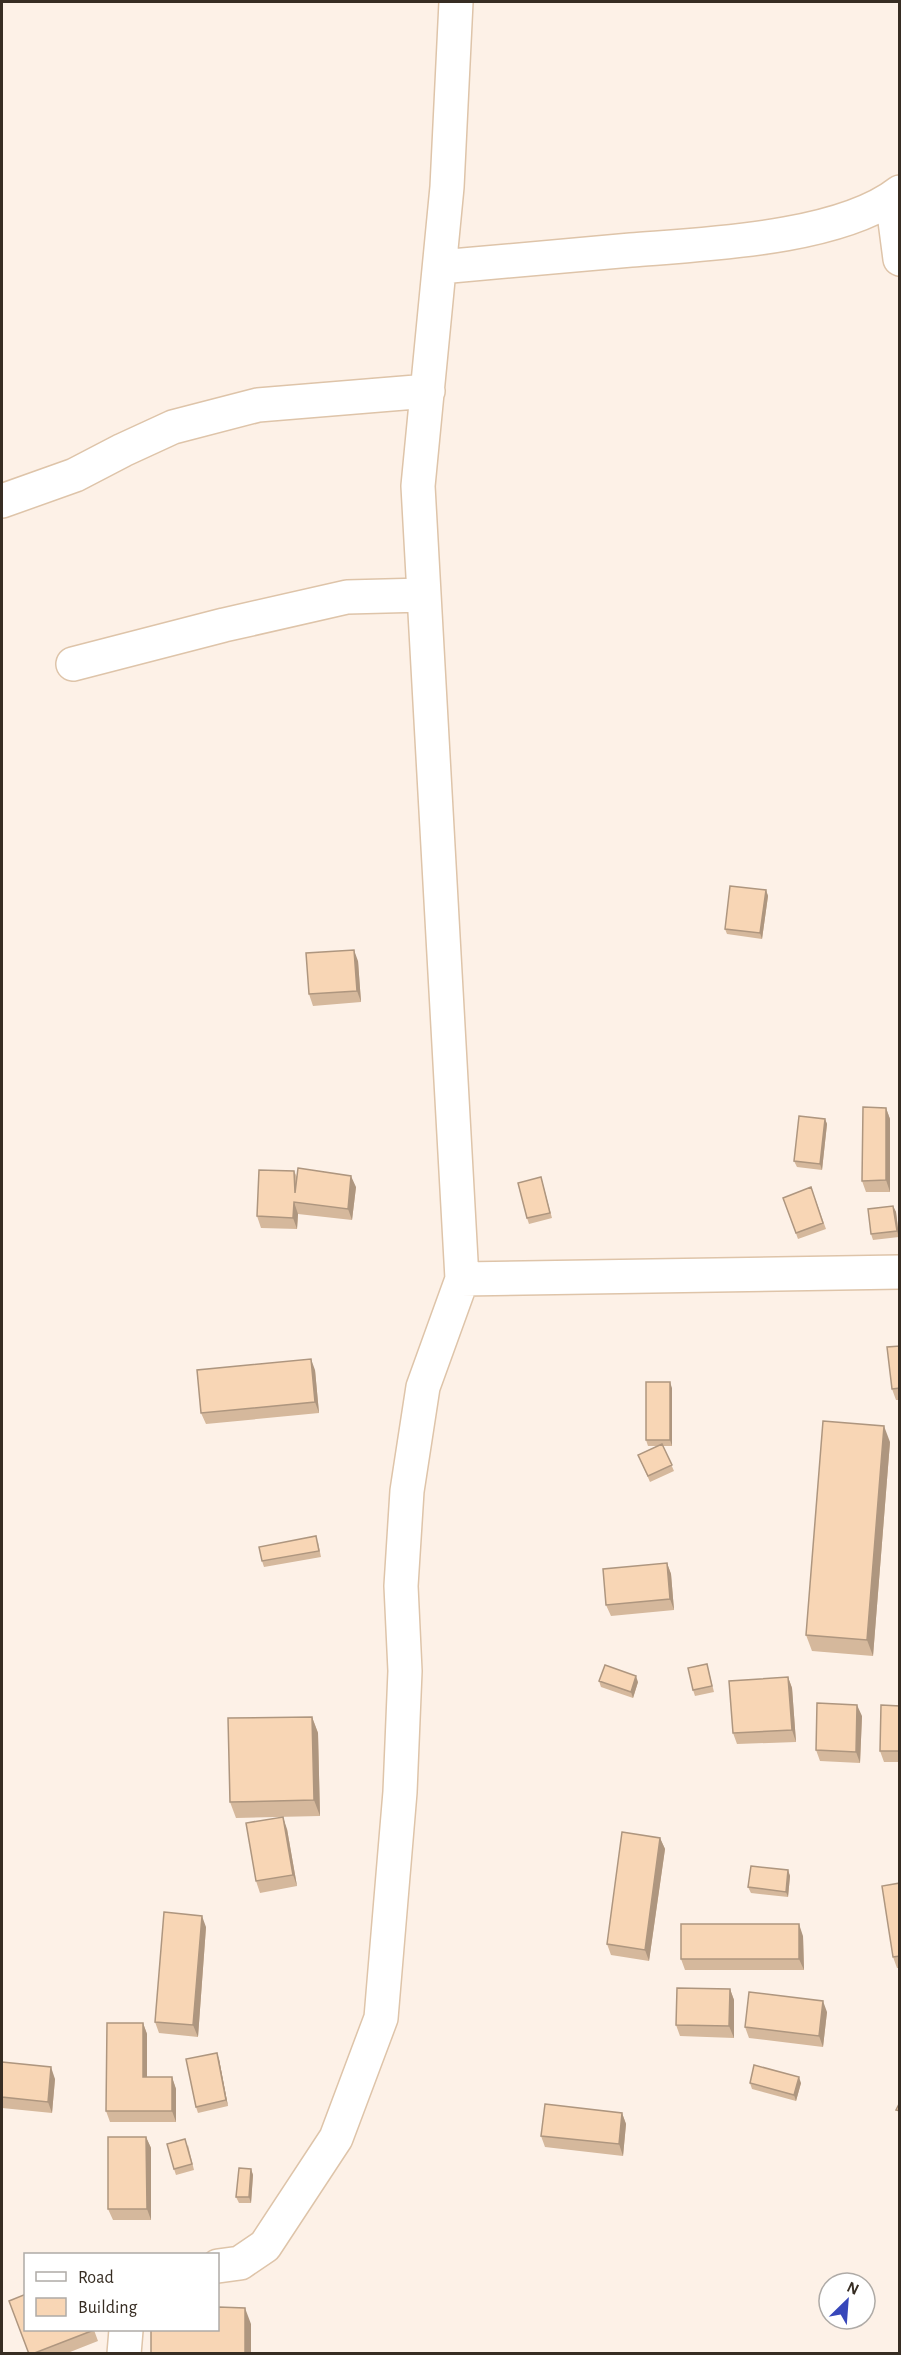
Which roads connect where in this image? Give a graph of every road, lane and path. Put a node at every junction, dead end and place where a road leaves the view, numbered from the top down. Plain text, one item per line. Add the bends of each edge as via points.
1 (456, 2) edge
2 (896, 195) edge
3 (900, 259) edge
4 (440, 267) junction
5 (428, 391) junction
6 (2, 501) edge
7 (424, 595) junction
8 (74, 664) dead end
9 (900, 1272) edge
10 (462, 1279) junction
11 (219, 2266) edge
12 (126, 2331) edge
13 (124, 2354) edge

1 - 4 street
2 - 3 street
2 - 4 street via 860,214 805,230 702,244
4 - 5 street
5 - 6 street via 258,405 173,427 75,475
5 - 7 street via 418,486
7 - 8 street via 347,597
7 - 10 street
9 - 10 street
10 - 11 street via 423,1387 407,1491 401,1586 405,1671 400,1792 381,2018 336,2138 265,2246 240,2263
12 - 13 street

